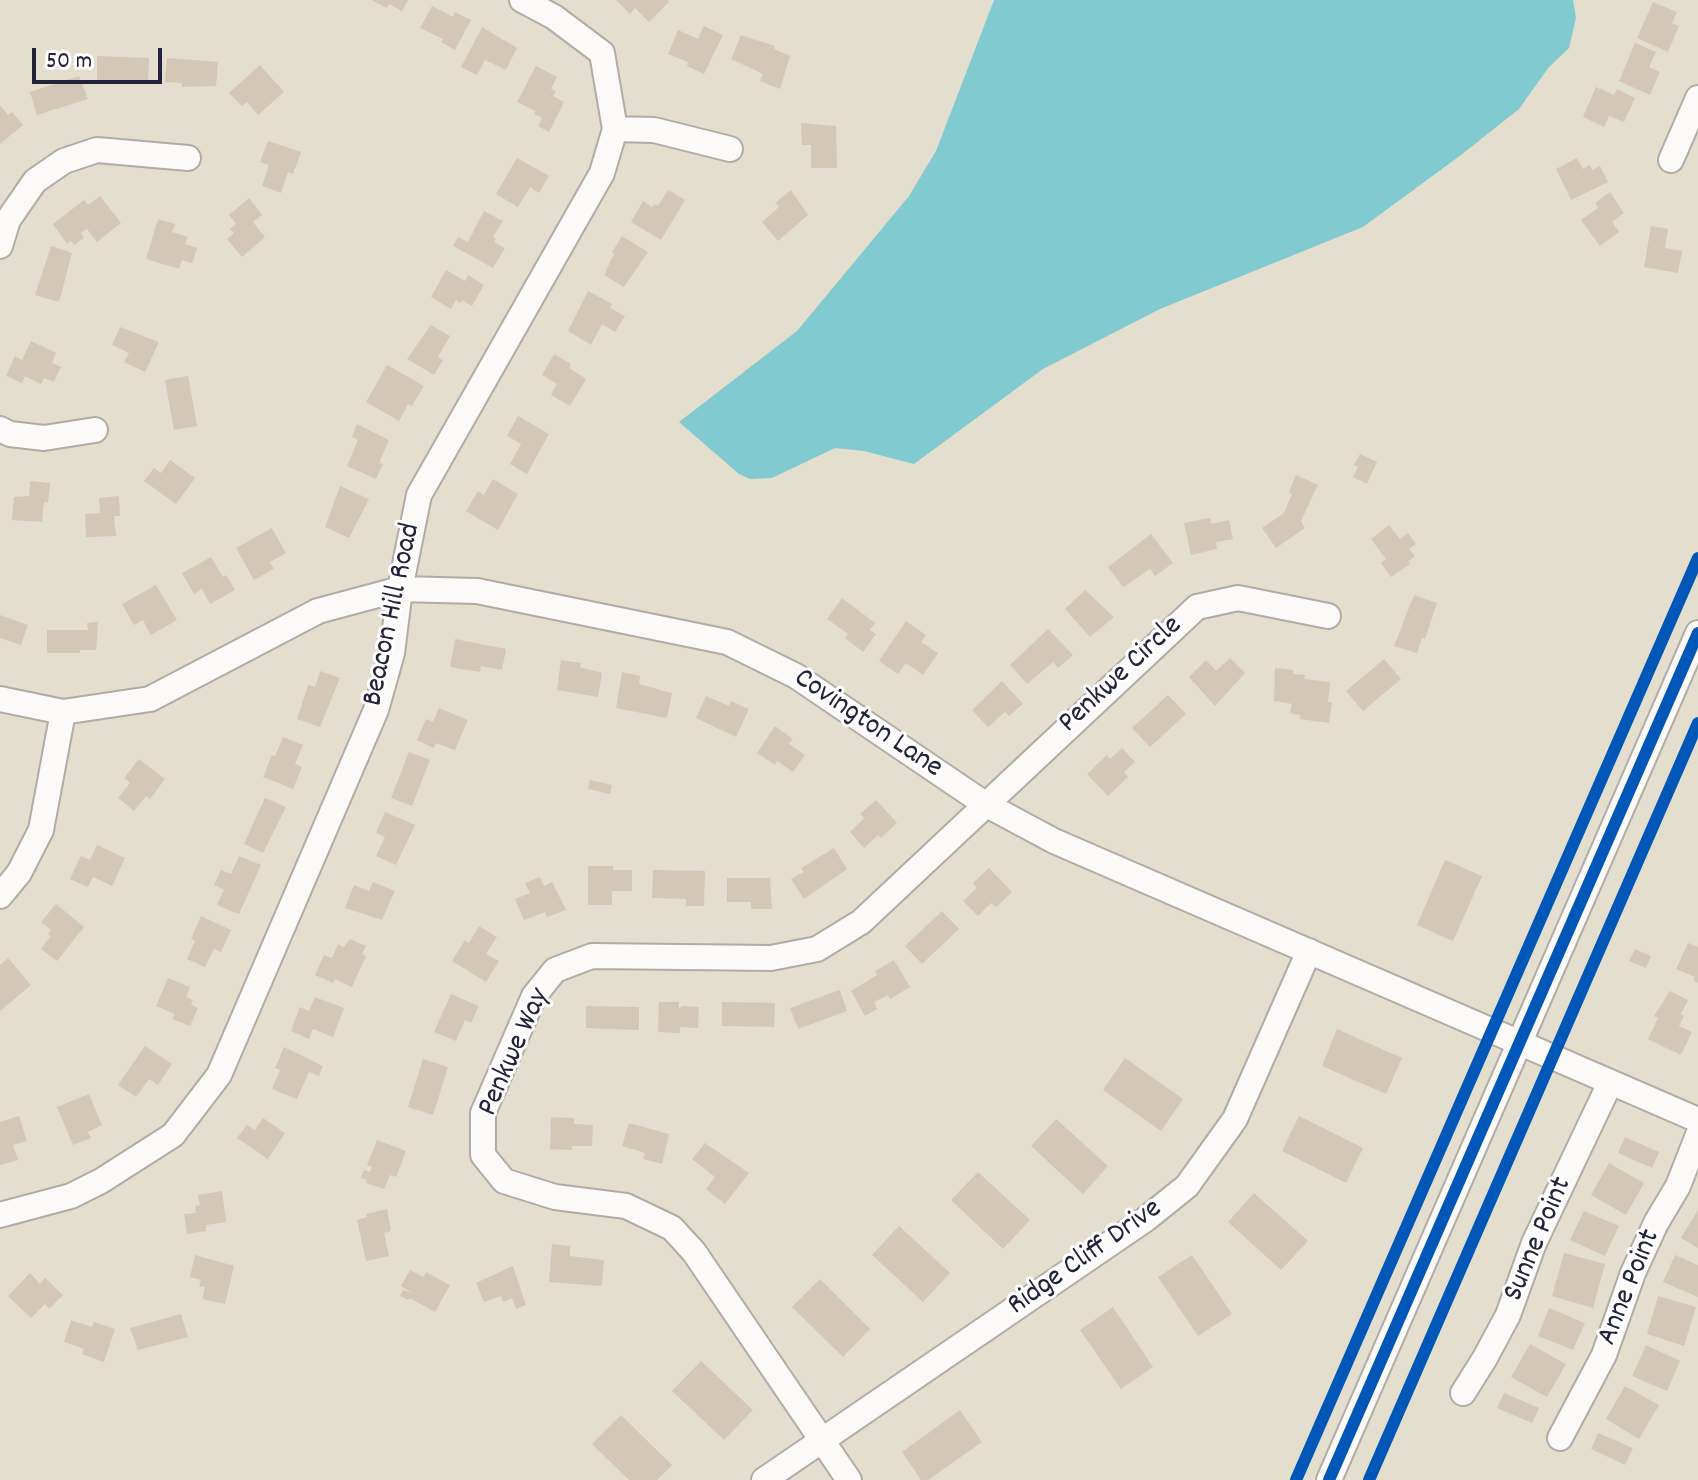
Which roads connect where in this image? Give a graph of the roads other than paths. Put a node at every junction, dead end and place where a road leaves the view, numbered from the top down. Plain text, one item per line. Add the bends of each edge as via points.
1 (522, 0) edge
2 (1698, 98) edge
3 (615, 129) junction
4 (730, 149) dead end
5 (188, 158) dead end
6 (1671, 160) dead end
7 (0, 246) edge
8 (0, 429) edge
9 (95, 430) dead end
10 (400, 589) junction
11 (1328, 616) dead end
12 (1698, 633) edge
13 (0, 699) edge
14 (63, 712) junction
15 (985, 804) junction
16 (0, 896) edge
17 (1309, 951) junction
18 (1520, 1044) junction
19 (1610, 1083) junction
20 (1698, 1120) edge
21 (1698, 1135) edge
22 (0, 1215) edge
23 (1463, 1393) dead end
24 (1560, 1438) dead end
25 (822, 1440) junction
26 (764, 1480) edge
27 (849, 1480) edge
28 (1329, 1480) edge

1 - 3 street, Beacon Hill Road via 602,53
2 - 6 street
3 - 4 street via 654,130
3 - 10 street, Beacon Hill Road via 602,173 419,495
5 - 7 street via 97,150 64,161 35,181 8,220
8 - 9 street via 44,438
10 - 14 street, Covington Lane via 318,611 150,699
10 - 15 street, Covington Lane via 477,591 727,642 796,676
10 - 22 street, Beacon Hill Road via 392,653 376,710 219,1075 173,1135 71,1196
11 - 15 street, Penkwe Circle via 1238,598 1197,607
12 - 18 street
13 - 14 street, Covington Lane
14 - 16 street via 41,830 19,873
15 - 17 street, Covington Lane via 1054,841
15 - 25 street, Penkwe Way via 861,922 817,949 771,958 592,956 555,970 534,996 483,1113 483,1155 504,1181 555,1197 626,1206 672,1228 694,1252
17 - 18 street, Covington Lane
17 - 25 street, Ridge Cliff Drive via 1235,1119 1187,1186
18 - 19 street, Covington Lane
18 - 28 street
19 - 20 street, Covington Lane
19 - 23 street, Sunne Point via 1534,1243 1508,1315
21 - 24 street, Anne Point via 1633,1273 1604,1355
25 - 26 street, Ridge Cliff Drive
25 - 27 street, Penkwe Way

